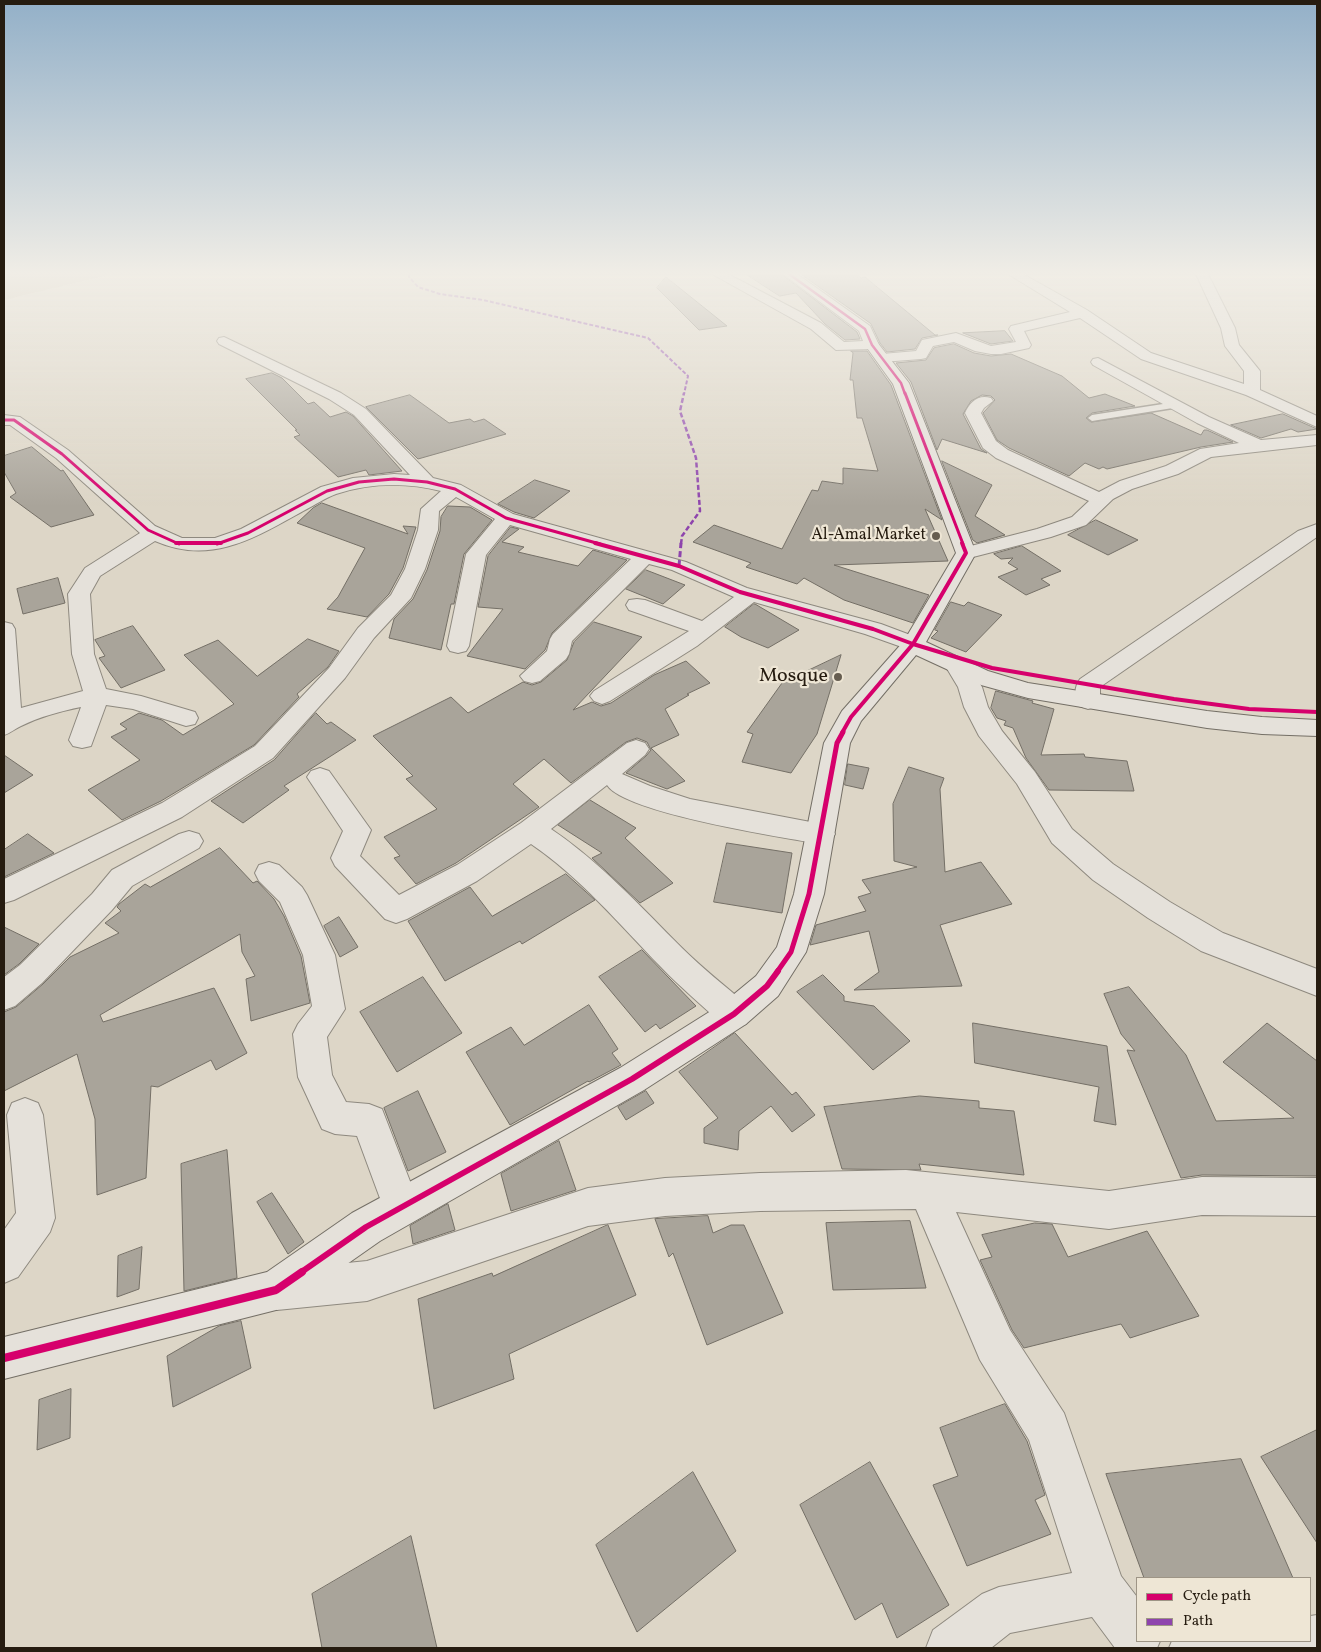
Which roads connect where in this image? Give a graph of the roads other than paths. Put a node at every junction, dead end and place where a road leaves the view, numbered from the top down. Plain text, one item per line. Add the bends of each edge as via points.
1 (246, 351) edge
2 (872, 351) edge
3 (923, 351) edge
4 (1137, 351) edge
5 (1236, 351) edge
6 (877, 352) junction
7 (1098, 362) dead end
8 (1252, 392) junction
9 (985, 401) dead end
10 (1176, 405) junction
11 (1092, 418) dead end
12 (4, 420) edge
13 (1317, 422) edge
14 (1317, 440) edge
15 (1258, 445) junction
16 (427, 482) junction
17 (456, 489) junction
18 (1102, 500) junction
19 (506, 518) junction
20 (1317, 530) edge
21 (154, 533) junction
22 (966, 553) junction
23 (645, 556) junction
24 (750, 596) junction
25 (637, 605) dead end
26 (4, 629) edge
27 (705, 629) junction
28 (913, 644) junction
29 (458, 646) dead end
30 (958, 667) junction
31 (532, 676) dead end
32 (1088, 692) junction
33 (602, 696) dead end
34 (97, 697) junction
35 (1317, 712) edge
36 (186, 718) dead end
37 (7, 724) edge
38 (1317, 728) edge
39 (82, 740) dead end
40 (636, 749) dead end
41 (320, 777) dead end
42 (619, 782) dead end
43 (531, 830) junction
44 (821, 834) junction
45 (189, 841) dead end
46 (269, 873) dead end
47 (4, 892) edge
48 (1317, 983) edge
49 (4, 996) edge
50 (734, 1014) junction
51 (25, 1115) dead end
52 (927, 1190) junction
53 (1317, 1197) edge
54 (401, 1207) junction
55 (4, 1263) edge
56 (276, 1290) junction
57 (4, 1358) edge
58 (1102, 1592) junction
59 (1136, 1635) edge
60 (1286, 1642) edge
61 (951, 1648) edge
62 (1194, 1648) edge

1 - 16 street via 360,412
2 - 6 street
3 - 6 street via 921,355
4 - 8 street
5 - 8 street via 1252,371
6 - 22 street via 900,383
7 - 10 street
8 - 13 street
9 - 18 street via 977,405 973,413 989,444 1002,454
10 - 11 lane
10 - 15 street
12 - 21 street via 14,420 62,454
14 - 15 street
15 - 18 street via 1206,453 1172,470 1126,485
16 - 17 street
16 - 21 street via 394,479 359,482 327,491 248,533 217,544 179,544
17 - 19 street
17 - 47 street via 430,508 428,530 415,569 400,598 264,752 172,810
18 - 22 street via 1079,521
19 - 23 street
19 - 29 street via 476,554
20 - 32 street via 1305,535
21 - 34 street via 92,572 78,594 83,654
22 - 28 street
23 - 24 street via 679,566
23 - 31 street via 561,640 558,654
24 - 27 street
24 - 28 street via 873,629
25 - 27 street
26 - 37 street
27 - 33 street
28 - 30 street
28 - 32 street
28 - 44 street via 850,717 837,743
30 - 32 street via 991,681
30 - 48 street via 992,736 1026,778 1062,836 1104,872 1212,942
32 - 35 street via 1248,709
32 - 38 street via 1195,717
34 - 36 street via 136,702
34 - 37 street via 51,707
34 - 39 street
40 - 43 street
41 - 43 street via 356,830 345,858 396,911 467,873
42 - 44 street via 640,794 697,810
43 - 50 street via 561,850
44 - 50 street via 809,894 790,952 767,986
45 - 49 street via 122,878 37,967
46 - 54 street via 292,895 319,955 328,1008 310,1034 315,1077 335,1117 369,1121
50 - 54 street via 632,1079
51 - 55 street via 36,1218
52 - 53 street via 1109,1210 1202,1196
52 - 56 street via 760,1192 665,1197 588,1207 367,1281
52 - 58 street via 995,1345 1048,1430
54 - 56 street via 366,1227
56 - 57 street
58 - 59 street
58 - 61 street via 999,1611
60 - 62 street

